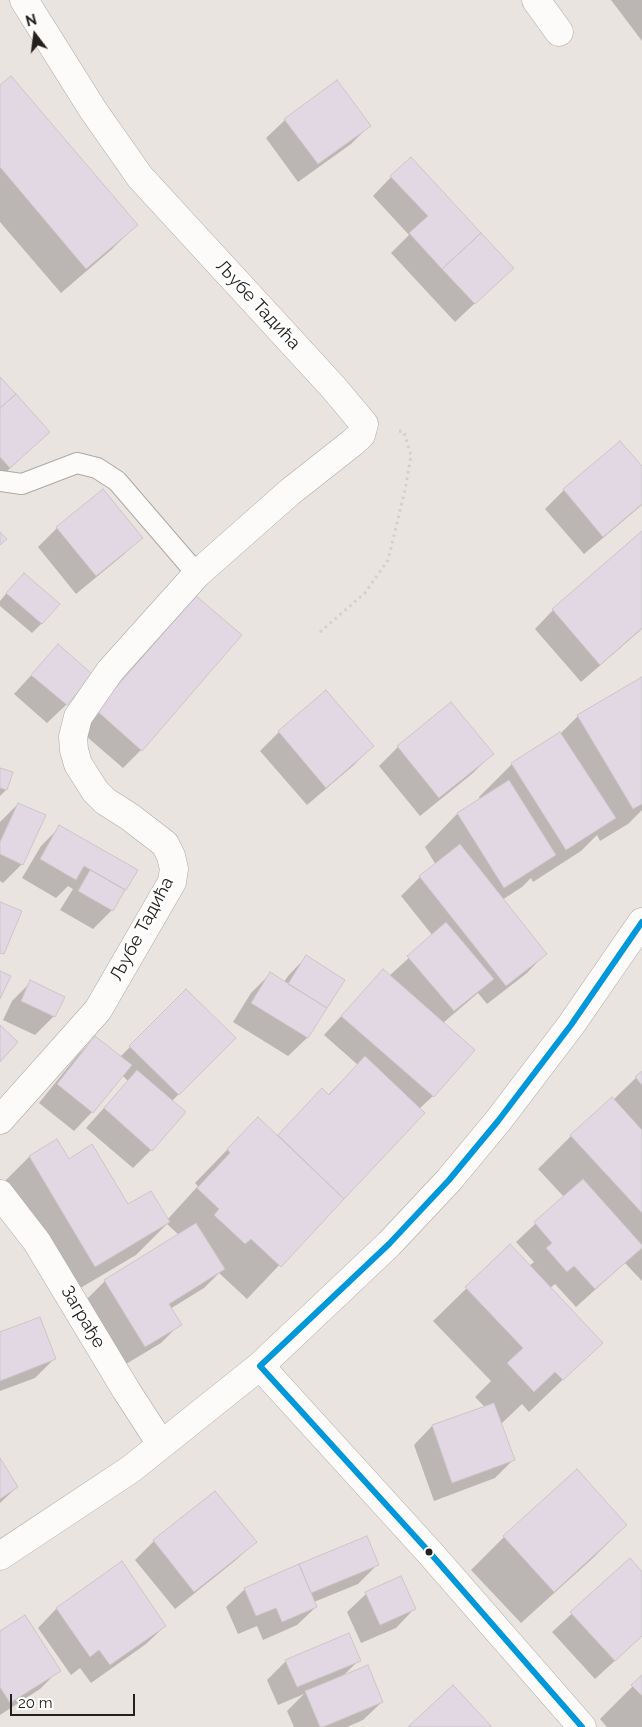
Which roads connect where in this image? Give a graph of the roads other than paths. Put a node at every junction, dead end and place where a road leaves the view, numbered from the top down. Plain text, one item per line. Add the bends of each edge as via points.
1 (24, 0) edge
2 (536, 0) edge
3 (559, 32) dead end
4 (0, 482) edge
5 (198, 574) junction
6 (642, 922) edge
7 (0, 1120) edge
8 (0, 1194) edge
9 (260, 1366) junction
10 (161, 1444) junction
11 (0, 1556) edge
12 (582, 1727) edge

1 - 5 street, Љубе Тадића via 140,178 364,424 361,435 291,491
2 - 3 street
4 - 5 lane via 22,484 77,463 97,468 117,481
5 - 7 street, Љубе Тадића via 110,671 78,717 73,737 78,764 95,791 165,844 174,869 172,882 98,1010
6 - 9 street via 571,1025 449,1180 389,1244
8 - 10 street, Заграђе via 37,1242
9 - 10 street
9 - 12 street
10 - 11 street via 131,1469

